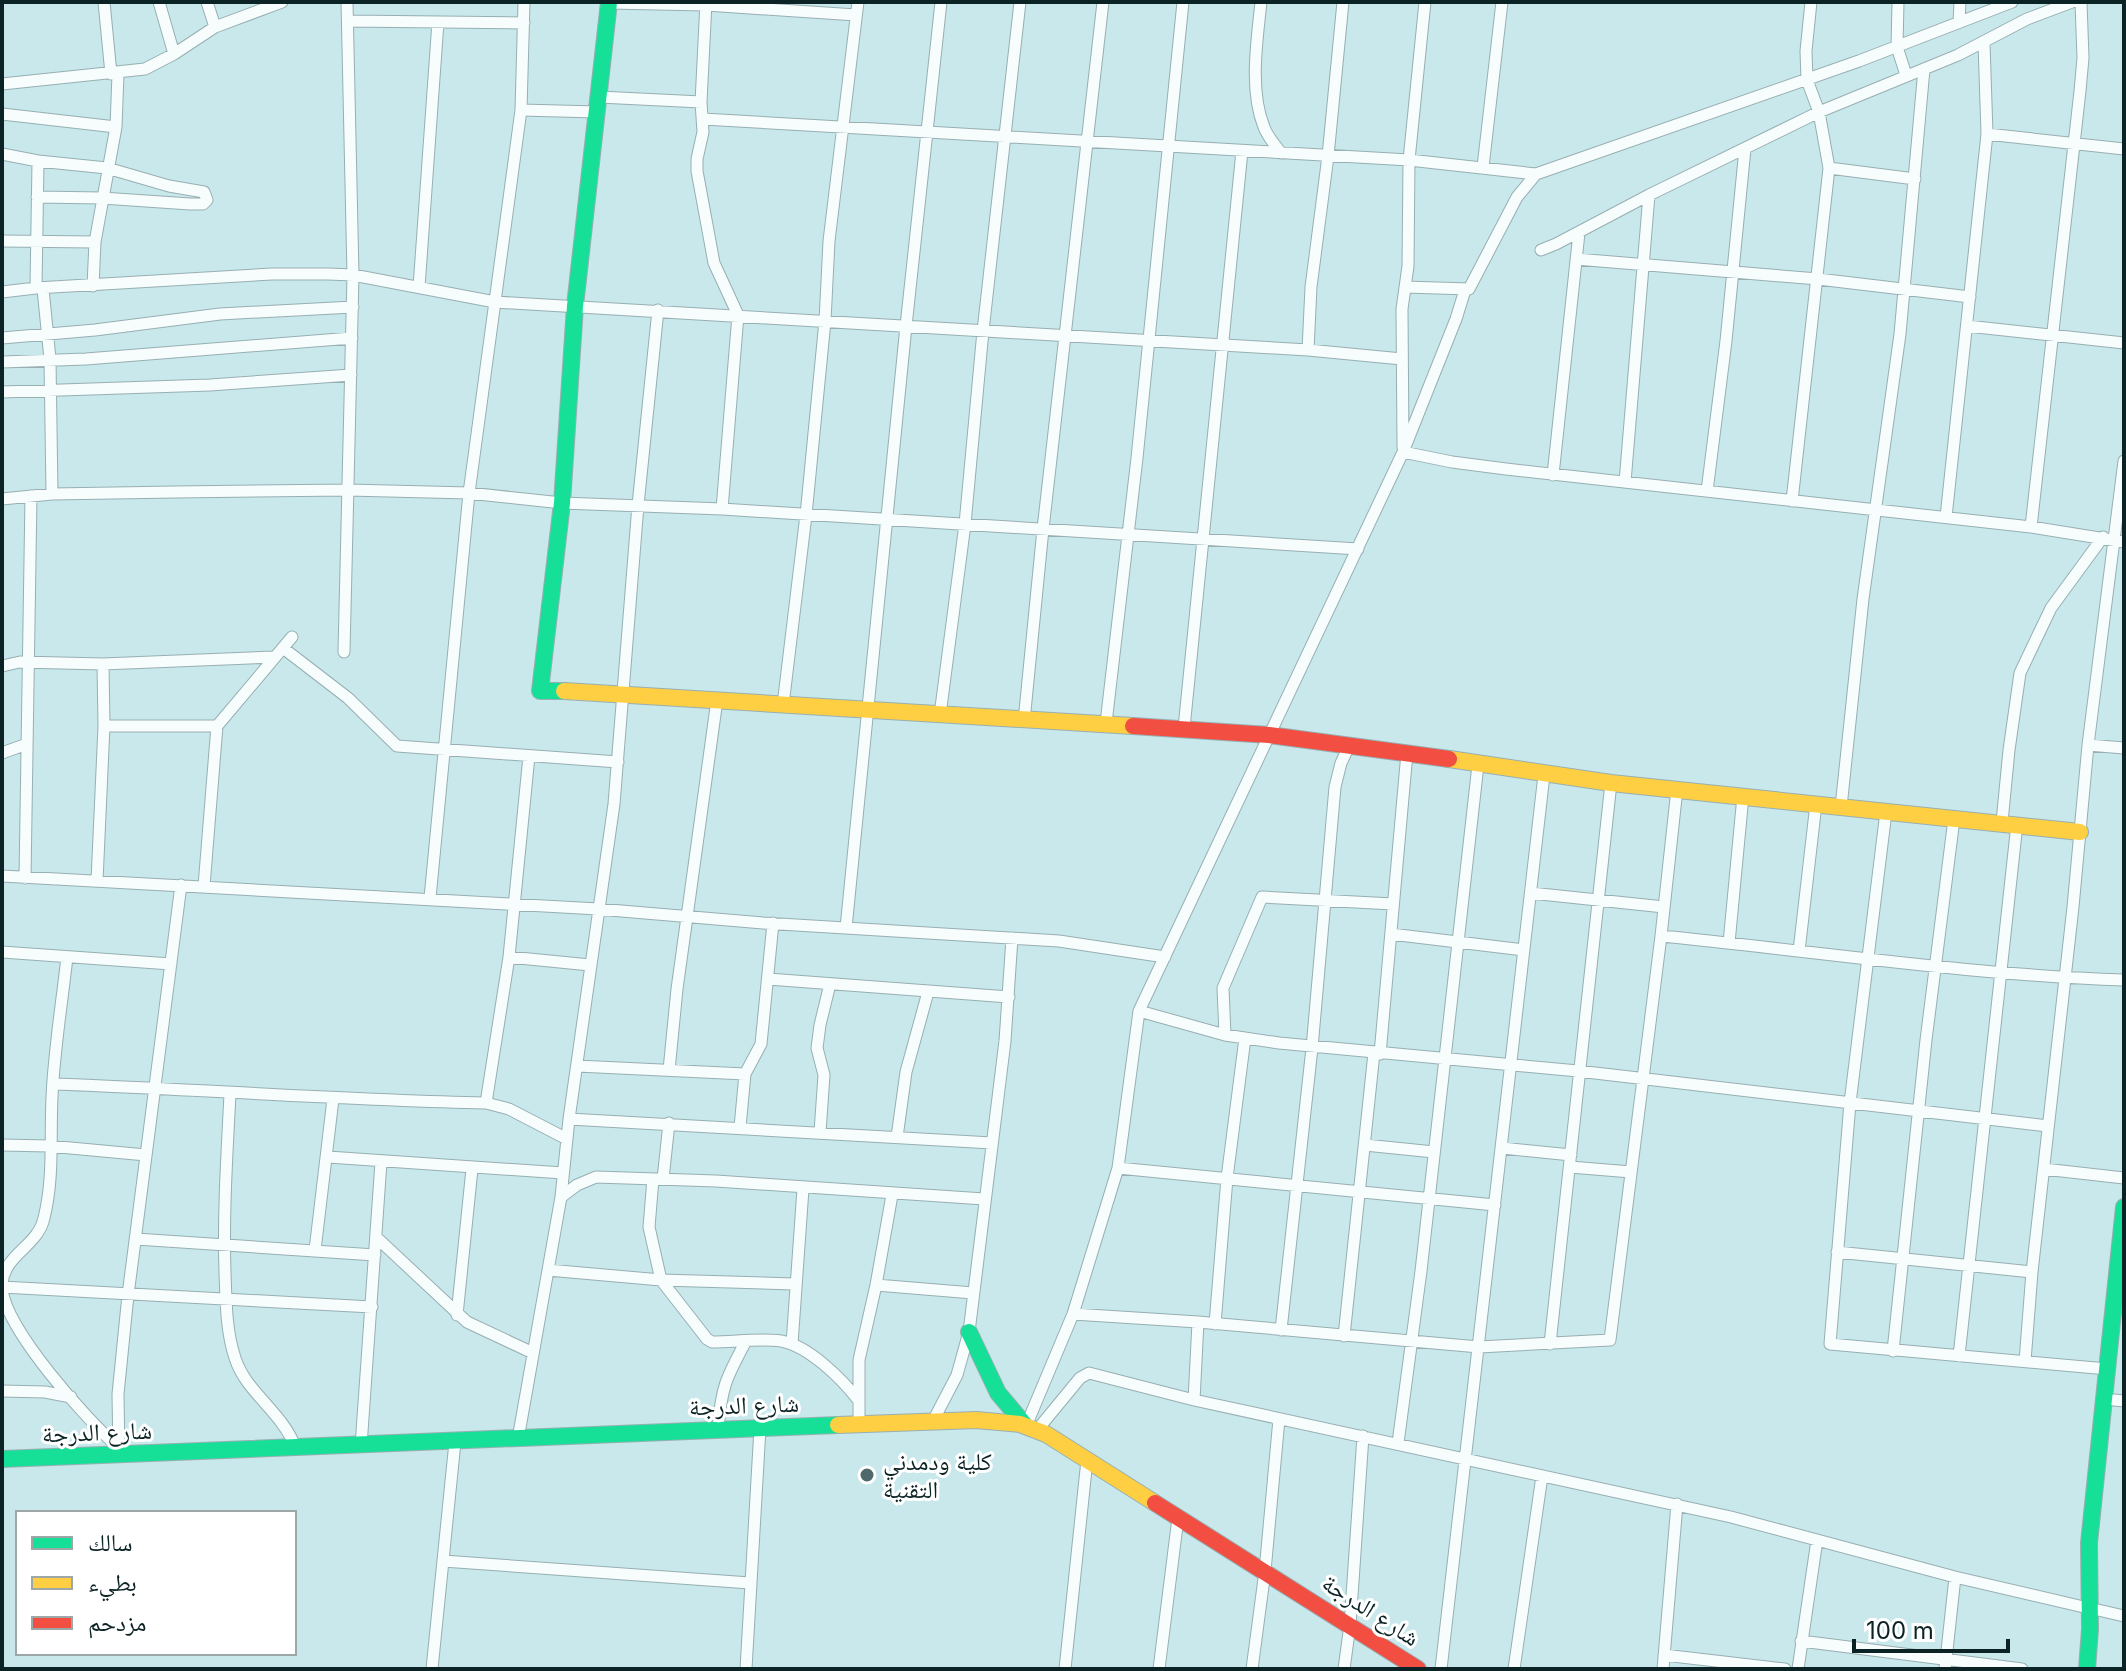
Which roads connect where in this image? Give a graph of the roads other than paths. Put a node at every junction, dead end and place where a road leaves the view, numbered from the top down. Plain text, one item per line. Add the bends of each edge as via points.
1 (104, 2) edge
2 (159, 2) edge
3 (207, 2) edge
4 (282, 2) edge
5 (347, 2) edge
6 (524, 2) edge
7 (941, 2) edge
8 (1020, 2) edge
9 (1103, 2) edge
10 (1183, 2) edge
11 (1261, 2) edge
12 (1343, 2) edge
13 (1425, 2) edge
14 (1502, 2) edge
15 (1811, 2) edge
16 (1898, 2) edge
17 (1960, 2) edge
18 (2012, 2) edge
19 (2072, 2) edge
20 (2081, 2) edge
21 (609, 3) edge
22 (706, 4) edge
23 (2046, 6) edge
24 (857, 8) edge
25 (348, 21) junction
26 (438, 22) junction
27 (1959, 22) junction
28 (524, 23) junction
29 (215, 27) junction
30 (1984, 43) junction
31 (1897, 47) junction
32 (174, 54) junction
33 (1924, 69) junction
34 (115, 74) junction
35 (1906, 75) junction
36 (1807, 80) junction
37 (2, 84) edge
38 (701, 102) junction
39 (598, 104) junction
40 (521, 110) junction
41 (1819, 112) junction
42 (2, 114) edge
43 (703, 119) junction
44 (842, 126) junction
45 (116, 127) junction
46 (929, 131) junction
47 (1987, 134) junction
48 (1003, 136) junction
49 (1086, 141) junction
50 (2072, 143) junction
51 (1170, 147) junction
52 (1745, 149) junction
53 (2124, 149) edge
54 (1242, 151) junction
55 (1281, 153) junction
56 (2, 154) edge
57 (1328, 156) junction
58 (1409, 160) junction
59 (38, 161) junction
60 (1483, 167) junction
61 (107, 168) junction
62 (1829, 168) junction
63 (1536, 174) junction
64 (1915, 179) junction
65 (1649, 195) junction
66 (37, 197) junction
67 (102, 198) junction
68 (1579, 233) junction
69 (2, 241) edge
70 (37, 241) junction
71 (95, 242) junction
72 (1541, 250) dead end
73 (1576, 259) junction
74 (1644, 264) junction
75 (1733, 272) junction
76 (353, 275) junction
77 (1818, 279) junction
78 (93, 286) junction
79 (419, 287) junction
80 (1405, 287) junction
81 (1905, 287) junction
82 (40, 289) junction
83 (1465, 290) junction
84 (2, 292) edge
85 (1970, 297) junction
86 (495, 302) junction
87 (575, 306) junction
88 (353, 307) junction
89 (658, 310) junction
90 (738, 315) junction
91 (825, 321) junction
92 (906, 326) junction
93 (1967, 326) junction
94 (983, 331) junction
95 (49, 332) junction
96 (1064, 335) junction
97 (2052, 335) junction
98 (2, 338) edge
99 (352, 338) junction
100 (1148, 341) junction
101 (2124, 343) edge
102 (1224, 346) junction
103 (1308, 350) junction
104 (50, 359) junction
105 (1402, 359) junction
106 (2, 362) edge
107 (351, 375) junction
108 (50, 390) junction
109 (2, 392) edge
110 (1403, 452) junction
111 (2124, 461) edge
112 (1553, 475) junction
113 (1625, 482) junction
114 (348, 490) junction
115 (1707, 491) junction
116 (469, 493) junction
117 (52, 494) junction
118 (31, 496) junction
119 (2, 499) edge
120 (1792, 501) junction
121 (562, 503) junction
122 (638, 505) junction
123 (722, 509) junction
124 (1875, 509) junction
125 (806, 515) junction
126 (1946, 517) junction
127 (887, 520) junction
128 (965, 524) junction
129 (2031, 527) junction
130 (1043, 529) junction
131 (1127, 534) junction
132 (1203, 539) junction
133 (2113, 539) edge
134 (1358, 549) junction
135 (292, 637) dead end
136 (283, 648) junction
137 (344, 652) dead end
138 (274, 657) junction
139 (28, 662) junction
140 (103, 664) junction
141 (2, 666) edge
142 (624, 694) junction
143 (717, 700) junction
144 (783, 705) junction
145 (867, 710) junction
146 (940, 715) junction
147 (1024, 721) junction
148 (1106, 723) junction
149 (104, 726) junction
150 (217, 726) junction
151 (1184, 728) junction
152 (1269, 735) junction
153 (27, 744) junction
154 (1350, 744) junction
155 (2088, 745) junction
156 (2124, 748) edge
157 (445, 751) junction
158 (2, 753) edge
159 (1407, 753) junction
160 (529, 756) junction
161 (618, 762) junction
162 (1478, 765) junction
163 (1544, 775) junction
164 (1611, 783) junction
165 (1677, 789) junction
166 (1743, 796) junction
167 (1816, 804) junction
168 (1841, 807) junction
169 (1886, 812) junction
170 (1954, 819) junction
171 (2009, 823) junction
172 (2080, 832) junction
173 (2, 876) edge
174 (25, 878) junction
175 (97, 881) junction
176 (181, 885) junction
177 (204, 886) junction
178 (1531, 893) junction
179 (430, 898) junction
180 (1599, 899) junction
181 (1327, 900) junction
182 (514, 904) junction
183 (1393, 904) junction
184 (1664, 907) junction
185 (598, 909) junction
186 (688, 916) junction
187 (773, 923) junction
188 (846, 928) junction
189 (1391, 934) junction
190 (1661, 936) junction
191 (1012, 938) junction
192 (1457, 942) junction
193 (1729, 943) junction
194 (1524, 950) junction
195 (1799, 951) junction
196 (2, 952) edge
197 (67, 957) junction
198 (509, 957) junction
199 (1165, 957) junction
200 (1869, 959) junction
201 (171, 964) junction
202 (590, 965) junction
203 (1935, 967) junction
204 (2000, 972) junction
205 (2066, 978) junction
206 (768, 979) junction
207 (2124, 980) edge
208 (830, 984) junction
209 (928, 992) junction
210 (1009, 997) junction
211 (1139, 1011) junction
212 (1225, 1035) junction
213 (1245, 1038) junction
214 (1312, 1048) junction
215 (1377, 1053) junction
216 (1446, 1059) junction
217 (1511, 1065) junction
218 (577, 1066) junction
219 (669, 1070) junction
220 (1578, 1071) junction
221 (745, 1074) junction
222 (1643, 1079) junction
223 (53, 1084) junction
224 (154, 1087) junction
225 (230, 1094) junction
226 (333, 1099) junction
227 (486, 1103) junction
228 (1850, 1103) junction
229 (1918, 1111) junction
230 (1983, 1117) junction
231 (569, 1119) junction
232 (669, 1123) junction
233 (2048, 1126) junction
234 (740, 1127) junction
235 (820, 1132) junction
236 (897, 1137) junction
237 (567, 1139) junction
238 (992, 1143) junction
239 (2, 1145) edge
240 (1365, 1145) junction
241 (49, 1146) junction
242 (1502, 1148) junction
243 (1434, 1152) junction
244 (146, 1155) junction
245 (328, 1157) junction
246 (1570, 1161) junction
247 (381, 1162) junction
248 (1118, 1168) junction
249 (472, 1169) junction
250 (2044, 1169) junction
251 (1631, 1172) junction
252 (563, 1173) junction
253 (1227, 1178) junction
254 (2124, 1178) edge
255 (658, 1179) junction
256 (1296, 1185) junction
257 (803, 1189) junction
258 (1359, 1192) junction
259 (892, 1195) junction
260 (561, 1197) junction
261 (1429, 1197) junction
262 (984, 1199) junction
263 (1495, 1205) junction
264 (2124, 1207) edge
265 (376, 1237) junction
266 (136, 1239) junction
267 (224, 1244) junction
268 (315, 1250) junction
269 (1837, 1252) junction
270 (375, 1255) junction
271 (1902, 1260) junction
272 (1968, 1265) junction
273 (548, 1270) junction
274 (2032, 1272) junction
275 (661, 1280) junction
276 (794, 1284) junction
277 (876, 1285) junction
278 (2, 1287) edge
279 (973, 1293) junction
280 (128, 1295) junction
281 (226, 1300) junction
282 (372, 1307) junction
283 (2124, 1310) edge
284 (1073, 1314) junction
285 (457, 1315) junction
286 (1198, 1322) junction
287 (1215, 1324) junction
288 (1281, 1330) junction
289 (969, 1332) junction
290 (1344, 1336) junction
291 (746, 1341) junction
292 (1412, 1341) junction
293 (792, 1344) junction
294 (1550, 1344) junction
295 (1479, 1347) junction
296 (1893, 1351) junction
297 (533, 1353) junction
298 (1959, 1356) junction
299 (2025, 1361) junction
300 (2107, 1369) junction
301 (2, 1391) edge
302 (72, 1397) junction
303 (1194, 1400) junction
304 (859, 1401) junction
305 (2119, 1401) edge
306 (1279, 1419) junction
307 (933, 1421) junction
308 (859, 1424) junction
309 (760, 1428) junction
310 (1032, 1428) junction
311 (718, 1430) junction
312 (1363, 1436) junction
313 (518, 1439) junction
314 (455, 1442) junction
315 (1398, 1443) junction
316 (361, 1446) junction
317 (296, 1449) junction
318 (119, 1451) junction
319 (2, 1459) edge
320 (1466, 1459) junction
321 (1087, 1460) junction
322 (1542, 1476) junction
323 (1677, 1504) junction
324 (1178, 1518) junction
325 (1817, 1540) junction
326 (443, 1561) junction
327 (1265, 1571) junction
328 (1955, 1577) junction
329 (750, 1583) junction
330 (2093, 1609) junction
331 (2124, 1616) edge
332 (1350, 1625) junction
333 (1801, 1641) junction
334 (1664, 1655) junction
335 (1946, 1664) edge
336 (1734, 1666) edge
337 (432, 1669) edge
338 (746, 1669) edge
339 (1065, 1669) edge
340 (1159, 1669) edge
341 (1252, 1669) edge
342 (1344, 1669) edge
343 (1418, 1669) edge
344 (1441, 1669) edge
345 (1514, 1669) edge
346 (1663, 1669) edge
347 (1785, 1669) edge
348 (1798, 1669) edge
349 (2022, 1669) edge
350 (2087, 1669) edge
351 (2097, 1669) edge

1 - 34 street
2 - 32 street
3 - 29 street
4 - 29 street
5 - 25 street
6 - 28 street
7 - 46 street
8 - 48 street
9 - 49 street
10 - 51 street
11 - 55 street via 1259,109 1264,129
12 - 57 street
13 - 58 street
14 - 60 street
15 - 36 street
16 - 31 street
17 - 27 street
18 - 27 street
19 - 23 street
20 - 50 street via 2083,58
21 - 22 street
21 - 39 street
22 - 24 street
22 - 38 street
23 - 30 street
24 - 44 street
25 - 26 street
25 - 76 street
26 - 28 street
26 - 79 street
27 - 31 street
28 - 40 street
29 - 32 street
30 - 33 street
30 - 47 street
31 - 35 street
31 - 36 street
32 - 34 street via 145,69
33 - 35 street
33 - 64 street
34 - 37 street
34 - 45 street
35 - 41 street
36 - 41 street
36 - 63 street
38 - 39 street
38 - 43 street
39 - 40 street
39 - 87 street
40 - 86 street
41 - 52 street
41 - 62 street
42 - 45 street
43 - 44 street
43 - 90 street via 699,181 714,263
44 - 46 street
44 - 91 street
45 - 61 street
46 - 48 street
46 - 92 street
47 - 50 street
47 - 85 street
48 - 49 street
48 - 94 street
49 - 51 street
49 - 96 street
50 - 53 street
50 - 97 street
51 - 54 street
51 - 100 street
52 - 65 street
52 - 75 street
54 - 55 street
54 - 102 street
55 - 57 street
56 - 59 street
57 - 58 street
57 - 103 street
58 - 60 street
58 - 80 street
59 - 61 street
59 - 66 street
60 - 63 street
61 - 67 street
61 - 67 street via 204,192 207,200 190,204
62 - 64 street
62 - 77 street
63 - 83 street via 1517,197
64 - 81 street
65 - 68 street
65 - 74 street
66 - 67 street
66 - 70 street
67 - 71 street
68 - 72 street
68 - 73 street
69 - 70 street
70 - 71 street
70 - 82 street
71 - 78 street
73 - 74 street
73 - 112 street
74 - 75 street
74 - 113 street
75 - 77 street
75 - 115 street
76 - 78 street via 272,274
76 - 79 street
76 - 88 street
77 - 81 street
77 - 120 street
78 - 82 street
79 - 86 street
80 - 83 street
80 - 105 street
81 - 85 street
81 - 124 street
82 - 84 street
82 - 95 street
83 - 110 street
85 - 93 street
86 - 87 street
86 - 116 street
87 - 89 street
87 - 121 street
88 - 95 street
88 - 99 street
89 - 90 street
89 - 122 street
90 - 91 street
90 - 123 street
91 - 92 street
91 - 125 street
92 - 94 street
92 - 127 street
93 - 97 street
93 - 126 street
94 - 96 street
94 - 128 street
95 - 98 street
95 - 104 street
96 - 100 street
96 - 130 street
97 - 101 street
97 - 129 street
99 - 104 street
99 - 107 street
100 - 102 street
100 - 131 street
102 - 103 street
102 - 132 street
103 - 105 street
104 - 106 street
104 - 108 street
105 - 110 street
107 - 108 street
107 - 114 street
108 - 109 street
108 - 117 street
110 - 112 street
110 - 134 street
111 - 133 street
112 - 113 street
113 - 115 street
114 - 116 street
114 - 117 street
114 - 137 street
115 - 120 street
116 - 121 street
116 - 157 street
117 - 118 street
118 - 119 street
118 - 139 street
120 - 124 street
121 - 122 street
121 - 142 street via 540,691
122 - 123 street
122 - 142 street
123 - 125 street
124 - 126 street
124 - 168 street
125 - 127 street
125 - 144 street
126 - 129 street
127 - 128 street
127 - 145 street
128 - 130 street
128 - 146 street
129 - 133 street
130 - 131 street
130 - 147 street
131 - 132 street
131 - 148 street
132 - 134 street
132 - 151 street
133 - 155 street
133 - 171 street via 2051,608 2020,673
134 - 152 street
135 - 136 street
136 - 138 street
136 - 157 street via 336,688 397,746
138 - 140 street
138 - 150 street
139 - 140 street
139 - 141 street
139 - 153 street
140 - 149 street
142 - 143 street
142 - 161 street
143 - 144 street
143 - 186 street
144 - 145 street
145 - 146 street
145 - 188 street
146 - 147 street
147 - 148 street
148 - 151 street
149 - 150 street
149 - 175 street
150 - 177 street
151 - 152 street
152 - 154 street
152 - 199 street
153 - 158 street
153 - 174 street
154 - 159 street
154 - 181 street via 1335,787
155 - 156 street
155 - 172 street
157 - 160 street
157 - 179 street
159 - 162 street
159 - 183 street
160 - 161 street
160 - 182 street
161 - 185 street
162 - 163 street
162 - 192 street
163 - 164 street
163 - 178 street
164 - 165 street
164 - 180 street
165 - 166 street
165 - 184 street
166 - 167 street
166 - 193 street
167 - 168 street
167 - 195 street
168 - 169 street
169 - 170 street
169 - 200 street
170 - 171 street
170 - 203 street
171 - 172 street
171 - 204 street
172 - 205 street
173 - 174 street
174 - 175 street
175 - 176 street
176 - 177 street
176 - 201 street
177 - 179 street
178 - 180 street
178 - 194 street
179 - 182 street
180 - 184 street
180 - 220 street
181 - 183 street
181 - 212 street via 1266,895 1259,900 1223,988
181 - 214 street
182 - 185 street
182 - 198 street
183 - 189 street
184 - 190 street
185 - 186 street
185 - 202 street
186 - 187 street
186 - 219 street
187 - 188 street
187 - 206 street
188 - 191 street
189 - 192 street
189 - 215 street
190 - 193 street
190 - 222 street
191 - 199 street
191 - 210 street
192 - 194 street
192 - 216 street
193 - 195 street
194 - 217 street
195 - 200 street
196 - 197 street
197 - 201 street
197 - 223 street
198 - 202 street
198 - 227 street
199 - 211 street
200 - 203 street
200 - 228 street
201 - 224 street
202 - 218 street
203 - 204 street
203 - 229 street
204 - 205 street
204 - 230 street
205 - 207 street
205 - 233 street
206 - 208 street
206 - 221 street via 761,1044
208 - 209 street
208 - 235 street via 817,1048 824,1075
209 - 210 street
209 - 236 street via 906,1072
210 - 238 street
211 - 212 street
211 - 248 street
212 - 213 street
213 - 214 street
213 - 253 street
214 - 215 street
214 - 256 street
215 - 216 street
215 - 240 street
216 - 217 street
216 - 243 street
217 - 220 street
217 - 242 street
218 - 219 street
218 - 231 street
219 - 221 street
220 - 222 street
220 - 246 street
221 - 234 street
222 - 228 street
222 - 251 street
223 - 224 street
223 - 241 street
224 - 225 street
224 - 244 street
225 - 226 street
225 - 267 street
226 - 227 street
226 - 245 street
227 - 237 street
228 - 229 street
228 - 269 street
229 - 230 street
229 - 271 street
230 - 233 street
230 - 272 street
231 - 232 street
231 - 237 street
232 - 234 street
232 - 255 street
233 - 250 street
234 - 235 street
235 - 236 street
236 - 238 street
237 - 252 street
238 - 262 street
239 - 241 street
240 - 243 street
240 - 258 street
241 - 244 street
241 - 278 street via 53,1162 41,1228 7,1264
242 - 246 street
242 - 263 street
243 - 261 street
244 - 266 street
245 - 247 street
245 - 268 street
246 - 251 street
246 - 294 street
247 - 249 street
247 - 265 street
248 - 253 street
248 - 284 street
249 - 252 street
249 - 285 street
250 - 254 street
250 - 274 street
251 - 294 street via 1610,1340
252 - 260 street
253 - 256 street
253 - 287 street
255 - 257 street
255 - 260 street via 596,1177
255 - 275 street via 649,1227
256 - 258 street
256 - 288 street
257 - 259 street
257 - 276 street
258 - 261 street
258 - 290 street
259 - 262 street
259 - 277 street
260 - 273 street
261 - 263 street
261 - 292 street
262 - 279 street
263 - 295 street
264 - 300 street
265 - 270 street
265 - 285 street
266 - 267 street
266 - 280 street
267 - 268 street
267 - 281 street
268 - 270 street
269 - 271 street
269 - 296 street via 1830,1344
270 - 282 street
271 - 272 street
271 - 296 street
272 - 274 street
272 - 298 street
273 - 275 street
273 - 297 street
274 - 299 street
275 - 276 street
275 - 291 street via 709,1341
276 - 293 street
277 - 279 street
277 - 304 street via 859,1360
278 - 280 street
278 - 302 street via 15,1323
279 - 289 street
280 - 281 street
280 - 318 street via 118,1394
281 - 282 street
281 - 317 street via 239,1368 285,1424
282 - 316 street
283 - 305 street
284 - 286 street
284 - 310 street
285 - 297 street
286 - 287 street
286 - 303 street
287 - 288 street
288 - 290 street
289 - 307 street via 957,1375
289 - 310 street via 995,1391 1008,1410
290 - 292 street
291 - 293 street
291 - 311 street via 725,1379
292 - 295 street
292 - 315 street
293 - 304 street via 835,1373
294 - 295 street
295 - 320 street
296 - 298 street
297 - 313 street
298 - 299 street
299 - 300 street
300 - 330 street via 2089,1543
301 - 302 street
302 - 318 street
303 - 306 street
303 - 310 street via 1089,1373
304 - 308 street
305 - 330 street
306 - 312 street
306 - 327 street
307 - 308 street, شارع الدرجة
307 - 310 street, شارع الدرجة
308 - 309 street, شارع الدرجة
309 - 311 street, شارع الدرجة
309 - 329 street
310 - 321 street, شارع الدرجة
311 - 313 street, شارع الدرجة
312 - 315 street
312 - 332 street
313 - 314 street, شارع الدرجة
314 - 316 street, شارع الدرجة
314 - 326 street
315 - 320 street
316 - 317 street, شارع الدرجة
317 - 318 street, شارع الدرجة
318 - 319 street, شارع الدرجة
320 - 322 street
320 - 344 street
321 - 324 street, شارع الدرجة
321 - 339 street
322 - 323 street
322 - 345 street
323 - 325 street
323 - 334 street
324 - 327 street, شارع الدرجة
324 - 340 street
325 - 328 street
325 - 333 street
326 - 329 street
326 - 337 street
327 - 332 street, شارع الدرجة
327 - 341 street
328 - 330 street
328 - 335 street
329 - 338 street
330 - 331 street
330 - 350 street
330 - 351 street
332 - 342 street
332 - 343 street, شارع الدرجة
333 - 335 street
333 - 348 street
334 - 336 street
334 - 346 street
335 - 349 street
336 - 347 street

